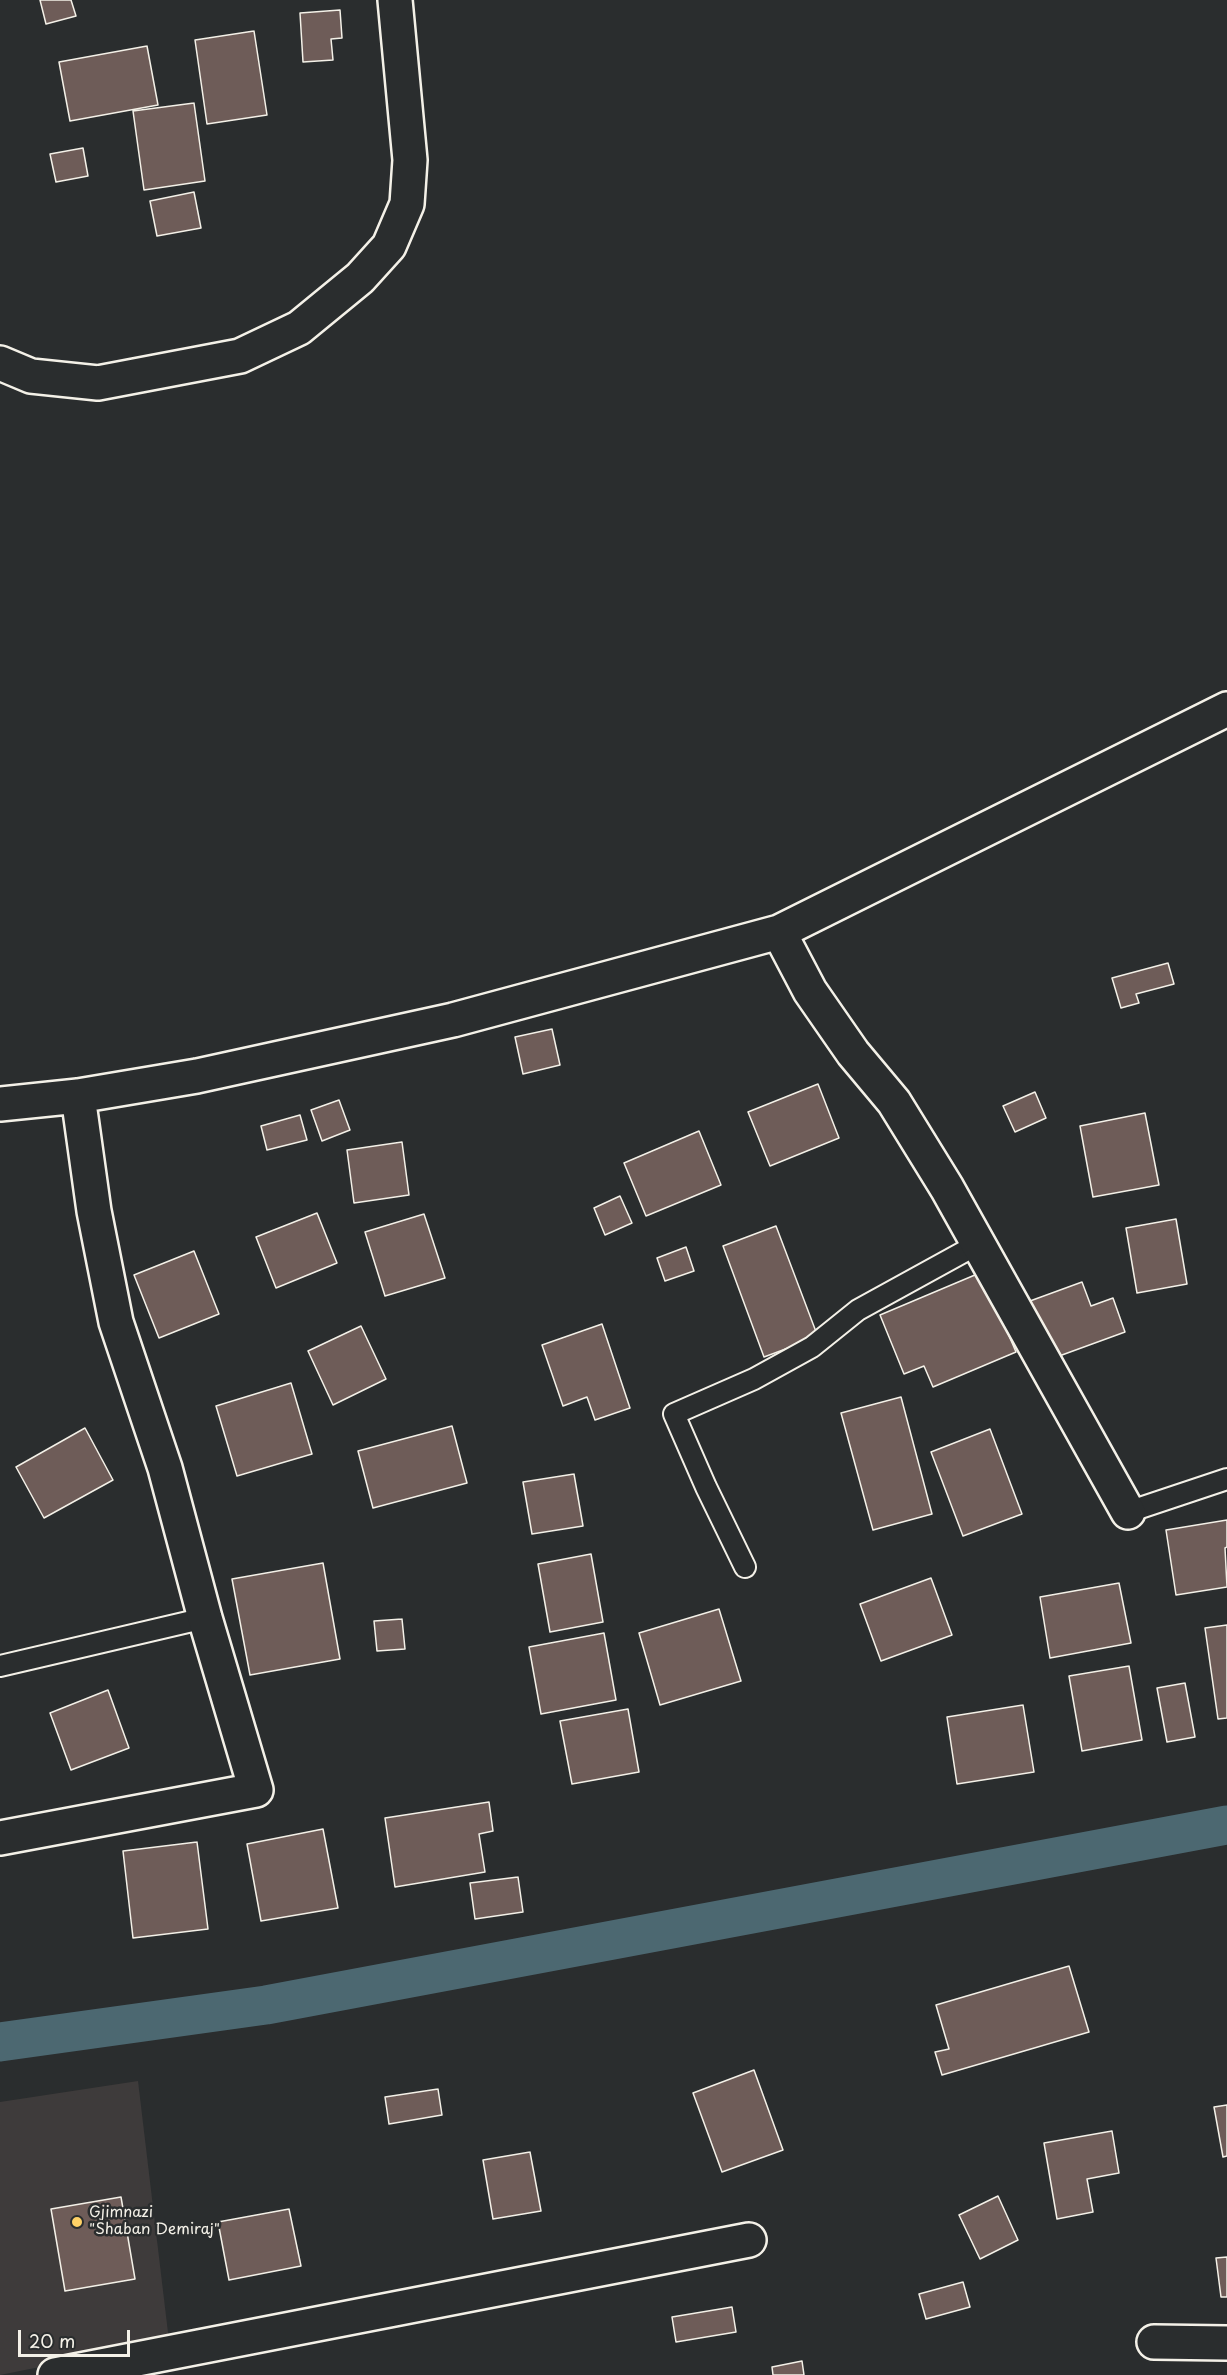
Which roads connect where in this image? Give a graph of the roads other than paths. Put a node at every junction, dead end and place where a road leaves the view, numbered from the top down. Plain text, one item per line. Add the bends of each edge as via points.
1 (395, 0) edge
2 (0, 363) edge
3 (1227, 709) edge
4 (779, 932) junction
5 (78, 1096) junction
6 (0, 1104) edge
7 (978, 1244) junction
8 (1227, 1479) edge
9 (1128, 1512) joint
10 (746, 1567) dead end
11 (205, 1618) junction
12 (0, 1666) edge
13 (0, 1838) edge
14 (749, 2240) dead end
15 (1154, 2342) dead end
16 (1227, 2343) edge
17 (180, 2363) edge
18 (55, 2375) edge

1 - 2 street via 410,160 407,204 388,246 360,278 299,328 240,356 98,383 31,376
3 - 4 street
4 - 5 street via 453,1020 197,1076
4 - 7 street via 810,991 894,1102
5 - 6 street
5 - 11 street via 94,1211 116,1322 165,1468
7 - 9 street
7 - 10 lane via 858,1310 812,1347 754,1379 674,1414
8 - 9 lane
11 - 12 lane
11 - 13 street via 256,1790
14 - 17 street
15 - 16 street
17 - 18 street

